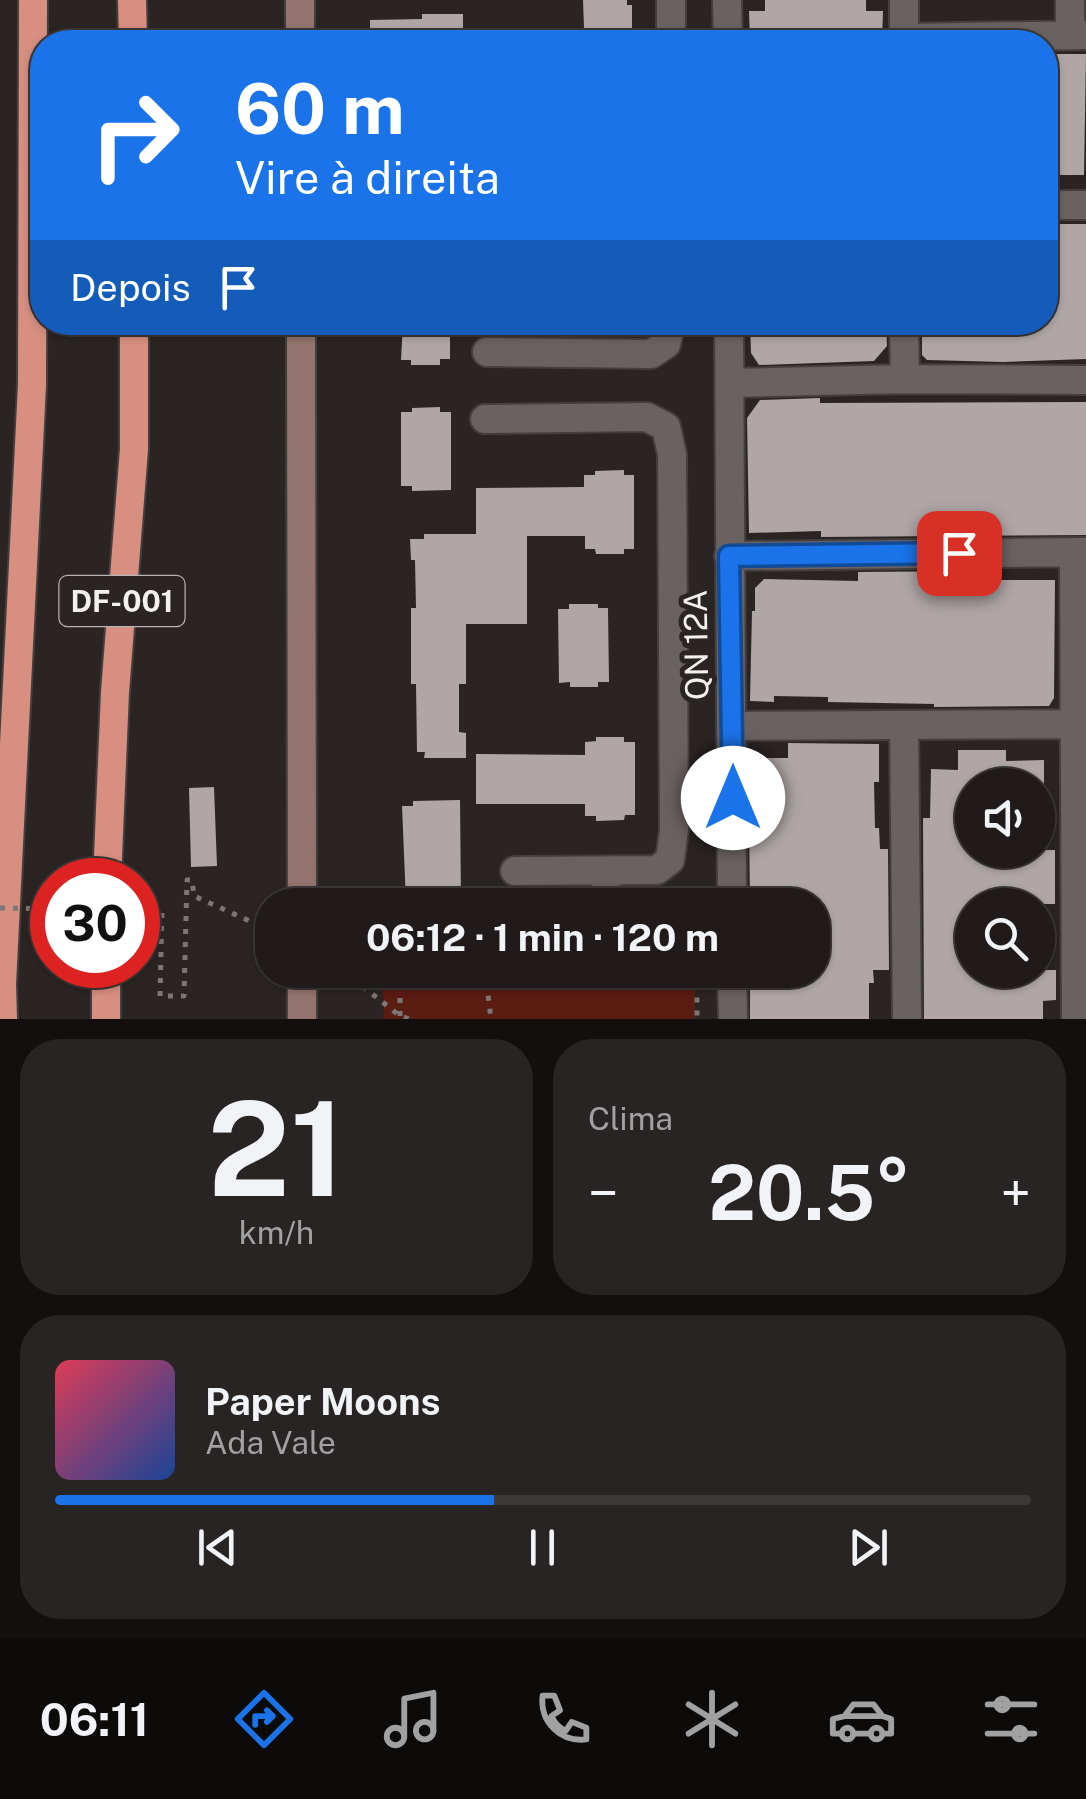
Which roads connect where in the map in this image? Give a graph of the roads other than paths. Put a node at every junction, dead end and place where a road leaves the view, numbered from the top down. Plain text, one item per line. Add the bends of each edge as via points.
1 (33, 0) edge
2 (132, 0) edge
3 (300, 0) edge
4 (671, 0) edge
5 (727, 0) edge
6 (904, 0) edge
7 (1070, 0) edge
8 (33, 30) edge
9 (133, 30) edge
10 (300, 30) edge
11 (671, 30) edge
12 (728, 30) edge
13 (904, 30) edge
14 (1078, 34) edge
15 (1058, 205) edge
16 (1086, 206) edge
17 (32, 335) edge
18 (134, 335) edge
19 (301, 335) edge
20 (668, 335) edge
21 (730, 335) edge
22 (904, 335) edge
23 (487, 352) dead end
24 (905, 379) junction
25 (1086, 380) edge
26 (730, 384) junction
27 (485, 419) dead end
28 (1080, 552) edge
29 (729, 556) junction
30 (1073, 724) junction
31 (733, 726) junction
32 (904, 726) junction
33 (109, 858) edge
34 (515, 872) dead end
35 (606, 872) junction
36 (302, 888) edge
37 (606, 888) edge
38 (732, 888) edge
39 (106, 988) edge
40 (302, 988) edge
41 (732, 988) edge
42 (3, 1019) edge
43 (106, 1019) edge
44 (302, 1019) edge
45 (733, 1019) edge
46 (907, 1019) edge
47 (1076, 1019) edge

1 - 8 highway, DF-001
2 - 9 highway
3 - 10 main road
4 - 11 street
5 - 12 street
6 - 13 street
7 - 14 street
15 - 16 street
17 - 42 highway, DF-001
18 - 33 highway, DF-001 via 134,449
19 - 36 main road
20 - 23 street via 651,354
21 - 26 street, QN 12A
22 - 24 street
24 - 25 street
24 - 26 street
26 - 29 street, QN 12A
27 - 35 street via 647,417 670,436 672,850 657,870
28 - 29 street
28 - 30 street
29 - 31 street, QN 12A
30 - 32 street
30 - 47 street
31 - 32 street
31 - 38 street, QN 12A
32 - 46 street
34 - 35 street
35 - 37 street
39 - 43 highway
40 - 44 main road
41 - 45 street

